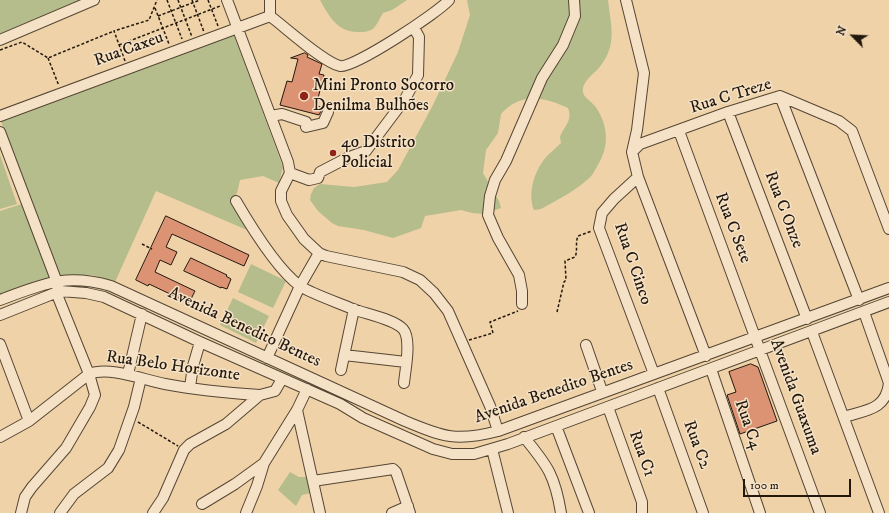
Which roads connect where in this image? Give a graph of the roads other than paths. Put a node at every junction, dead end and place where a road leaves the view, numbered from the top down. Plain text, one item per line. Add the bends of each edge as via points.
1 (94, 0) edge
2 (270, 0) edge
3 (449, 0) edge
4 (574, 0) edge
5 (626, 0) edge
6 (226, 2) edge
7 (270, 16) junction
8 (238, 27) junction
9 (414, 28) junction
10 (0, 40) edge
11 (780, 96) junction
12 (328, 112) dead end
13 (728, 112) junction
14 (0, 116) edge
15 (271, 116) junction
16 (678, 131) junction
17 (0, 132) edge
18 (632, 152) junction
19 (290, 173) junction
20 (638, 177) junction
21 (236, 201) dead end
22 (889, 229) edge
23 (319, 253) junction
24 (56, 280) junction
25 (300, 286) junction
26 (889, 288) edge
27 (58, 292) junction
28 (0, 300) edge
29 (860, 300) junction
30 (889, 302) edge
31 (522, 304) road end
32 (354, 309) junction
33 (864, 312) junction
34 (0, 314) edge
35 (142, 314) junction
36 (807, 319) junction
37 (812, 332) junction
38 (756, 337) junction
39 (200, 342) junction
40 (0, 344) edge
41 (586, 345) dead end
42 (761, 351) junction
43 (344, 355) junction
44 (706, 356) junction
45 (267, 358) junction
46 (406, 362) junction
47 (711, 369) junction
48 (342, 370) dead end
49 (89, 374) junction
50 (128, 374) junction
51 (654, 374) junction
52 (141, 378) junction
53 (282, 379) junction
54 (404, 383) dead end
55 (190, 387) junction
56 (658, 388) junction
57 (307, 389) junction
58 (602, 391) junction
59 (345, 393) junction
60 (260, 395) junction
61 (571, 403) junction
62 (340, 404) junction
63 (608, 407) junction
64 (297, 410) junction
65 (844, 417) junction
66 (578, 418) junction
67 (29, 421) junction
68 (556, 426) junction
69 (498, 431) junction
70 (0, 437) edge
71 (524, 437) junction
72 (492, 449) junction
73 (264, 462) junction
74 (313, 481) junction
75 (202, 504) dead end
76 (409, 510) edge
77 (21, 513) edge
78 (60, 513) edge
79 (153, 513) edge
80 (246, 513) edge
81 (320, 513) edge
82 (392, 513) edge
83 (508, 513) edge
84 (561, 513) edge
85 (589, 513) edge
86 (642, 513) edge
87 (703, 513) edge
88 (760, 513) edge
89 (820, 513) edge
90 (879, 513) edge

1 - 10 street
2 - 7 street
3 - 9 street
4 - 31 street via 575,16 563,45 542,78 490,196 488,215 519,275
5 - 18 street via 644,73
6 - 8 street
7 - 8 street, Rua Caxeu
7 - 9 street via 314,51 338,66 350,64
8 - 14 street, Rua Caxeu
8 - 15 street
9 - 19 street via 419,37 418,75 405,99 366,151 320,172 318,178 309,180
11 - 13 street, Rua C Treze
11 - 22 street, Rua C Treze via 833,118 852,131
11 - 29 street
12 - 15 street via 323,123 313,127 306,127 306,122 282,114
13 - 16 street, Rua C Treze
13 - 36 street, Rua C Onze
15 - 19 street
16 - 18 street, Rua C Treze via 640,144
16 - 38 street, Rua C Sete
17 - 24 street
18 - 20 street
19 - 23 street via 281,200 294,226
20 - 44 street
20 - 51 street, Rua C Cinco via 602,213 599,228
21 - 25 street via 254,230
23 - 25 street
23 - 69 street via 403,272 420,280 434,293 448,311 490,406
24 - 27 street
24 - 28 street, Avenida Benedito Bentes
24 - 45 street, Avenida Benedito Bentes via 91,281 121,289
25 - 32 street
25 - 45 street
26 - 29 street, Avenida Benedito Bentes
27 - 34 street, Avenida Benedito Bentes
27 - 35 street, Avenida Benedito Bentes via 86,292
27 - 49 street
29 - 36 street, Avenida Benedito Bentes
30 - 33 street, Avenida Benedito Bentes
32 - 43 street
32 - 46 street via 403,329 406,337
33 - 37 street, Avenida Benedito Bentes
33 - 65 street via 888,383 887,395 879,405
35 - 39 street, Avenida Benedito Bentes
35 - 50 street
36 - 38 street, Avenida Benedito Bentes
37 - 42 street, Avenida Benedito Bentes
37 - 65 street
38 - 42 street, Avenida Guaxuma
38 - 44 street, Avenida Benedito Bentes
39 - 53 street, Avenida Benedito Bentes
39 - 55 street
40 - 67 street
41 - 58 street
42 - 47 street, Avenida Benedito Bentes
42 - 89 street, Avenida Guaxuma
43 - 46 street
43 - 48 street
44 - 51 street, Avenida Benedito Bentes
45 - 59 street, Avenida Benedito Bentes
46 - 54 street
47 - 56 street, Avenida Benedito Bentes
47 - 88 street, Rua C4
49 - 50 street, Rua Belo Horizonte
49 - 67 street, Rua Belo Horizonte
49 - 77 street via 95,395 90,407 66,448 25,497
50 - 52 street, Rua Belo Horizonte
51 - 58 street, Avenida Benedito Bentes
52 - 55 street, Rua Belo Horizonte
52 - 78 street via 119,450 108,468 74,494
53 - 57 street, Avenida Benedito Bentes
53 - 60 street, Rua Belo Horizonte via 275,391
55 - 60 street, Rua Belo Horizonte
56 - 63 street, Avenida Benedito Bentes
56 - 87 street, Rua C2
57 - 62 street, Avenida Benedito Bentes
57 - 64 street
58 - 61 street, Avenida Benedito Bentes
59 - 62 street
59 - 69 street, Avenida Benedito Bentes via 436,435 463,438
60 - 79 street via 226,424 184,450 163,498
61 - 66 street
61 - 69 street, Avenida Benedito Bentes
62 - 72 street, Avenida Benedito Bentes via 363,418 433,449 452,454 474,454
63 - 66 street, Avenida Benedito Bentes
63 - 86 street, Rua C1 via 642,502
64 - 73 street
64 - 74 street
65 - 90 street
66 - 68 street, Avenida Benedito Bentes
67 - 70 street, Rua Belo Horizonte
68 - 71 street, Avenida Benedito Bentes
68 - 85 street
71 - 72 street, Avenida Benedito Bentes
71 - 84 street via 550,471 558,491
72 - 83 street
73 - 75 street
73 - 80 street
74 - 76 street via 393,469
74 - 81 street
76 - 82 street

